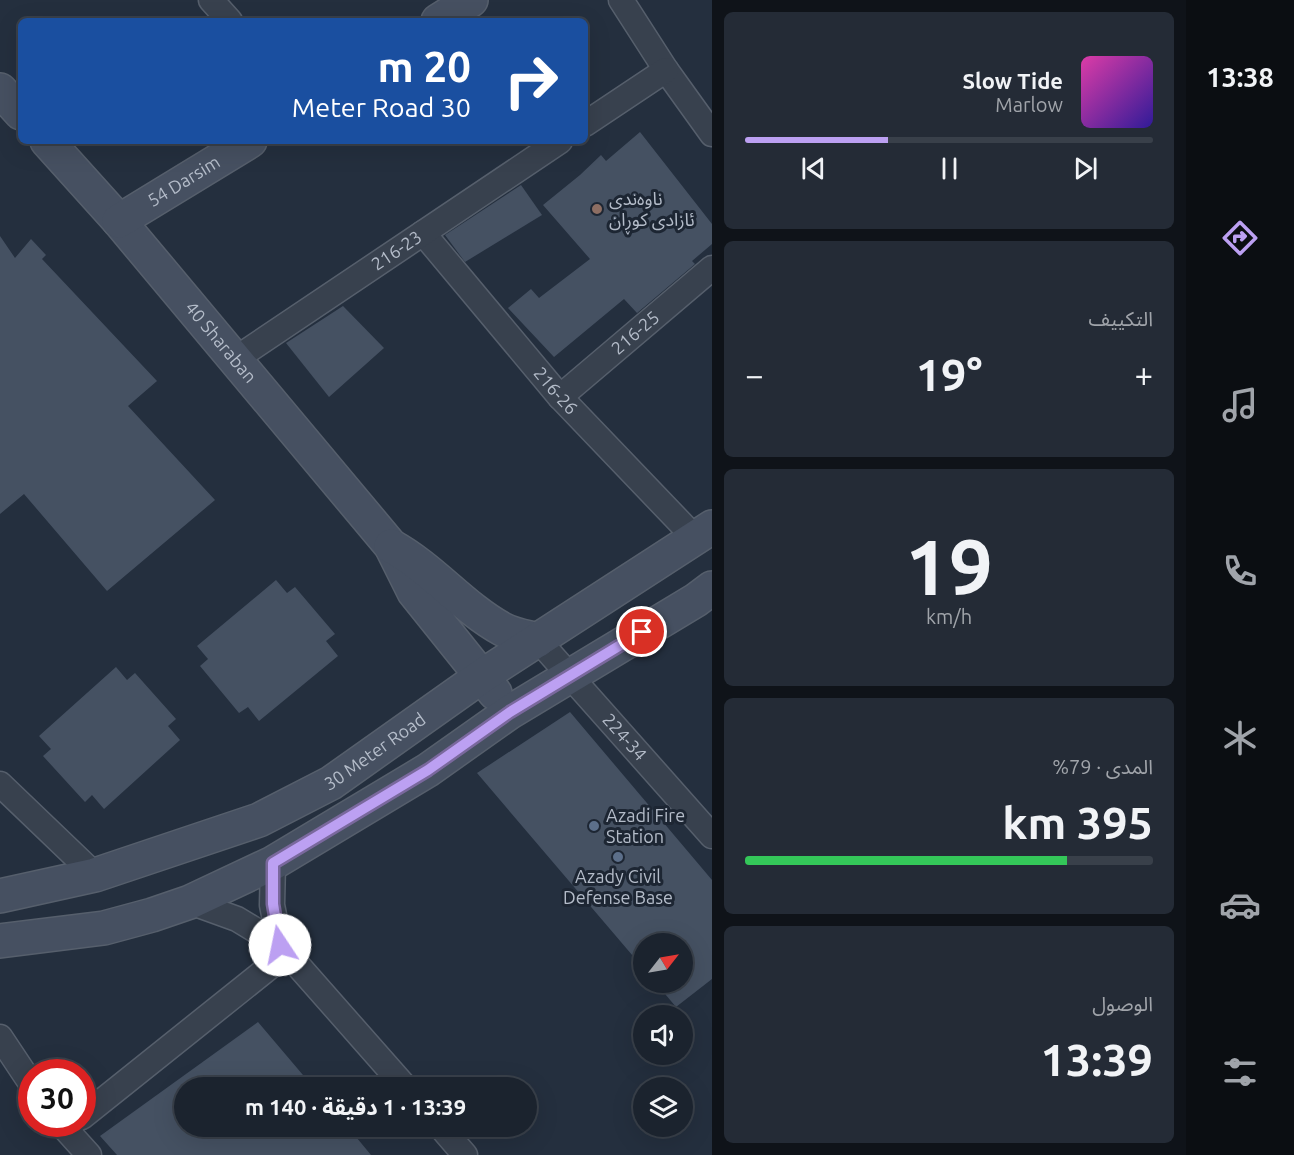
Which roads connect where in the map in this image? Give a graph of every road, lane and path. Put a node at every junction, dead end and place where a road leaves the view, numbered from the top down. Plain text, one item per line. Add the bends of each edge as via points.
1 (211, 0) edge
2 (471, 0) edge
3 (621, 0) edge
4 (227, 18) edge
5 (443, 18) edge
6 (666, 69) junction
7 (0, 90) edge
8 (18, 110) edge
9 (588, 122) edge
10 (712, 134) edge
11 (50, 144) edge
12 (245, 144) edge
13 (556, 144) edge
14 (119, 221) junction
15 (423, 233) junction
16 (712, 268) edge
17 (234, 360) junction
18 (560, 397) junction
19 (704, 533) edge
20 (391, 546) junction
21 (707, 601) edge
22 (538, 640) junction
23 (482, 676) junction
24 (569, 676) junction
25 (510, 712) junction
26 (0, 784) edge
27 (712, 836) edge
28 (273, 863) junction
29 (94, 875) junction
30 (0, 896) edge
31 (190, 902) junction
32 (0, 941) edge
33 (283, 949) junction
34 (0, 1037) edge
35 (18, 1064) edge
36 (396, 1077) edge
37 (96, 1102) edge
38 (79, 1137) edge
39 (449, 1137) edge
40 (89, 1155) edge
41 (465, 1155) edge

1 - 4 street
2 - 5 main road
3 - 6 street
6 - 9 street
6 - 10 street
7 - 8 main road
11 - 14 main road, 40 Sharaban
12 - 14 main road, 54 Darsim
13 - 15 street, 216-23
14 - 17 main road, 40 Sharaban
15 - 17 street, 216-23
15 - 18 street, 216-26
16 - 18 street, 216-25
17 - 20 main road, 40 Sharaban
18 - 19 street, 216-26
19 - 22 main road, 30 Meter Road
20 - 22 main road, 40 Sharaban via 420,564 490,622 505,631
20 - 23 main road, 40 Sharaban via 414,592
21 - 24 main road
22 - 23 main road, 30 Meter Road
22 - 24 street, 224-34
23 - 25 main road, 40 Sharaban
23 - 29 main road, 30 Meter Road via 331,783 259,820
24 - 25 main road
24 - 27 street, 224-34
25 - 28 main road via 428,770
26 - 29 street
28 - 31 main road
28 - 33 street via 273,904
29 - 30 main road, 30 Meter Road
31 - 32 main road via 104,928
31 - 33 street via 237,919
33 - 36 street
33 - 37 street
34 - 35 street
38 - 40 street
39 - 41 street

